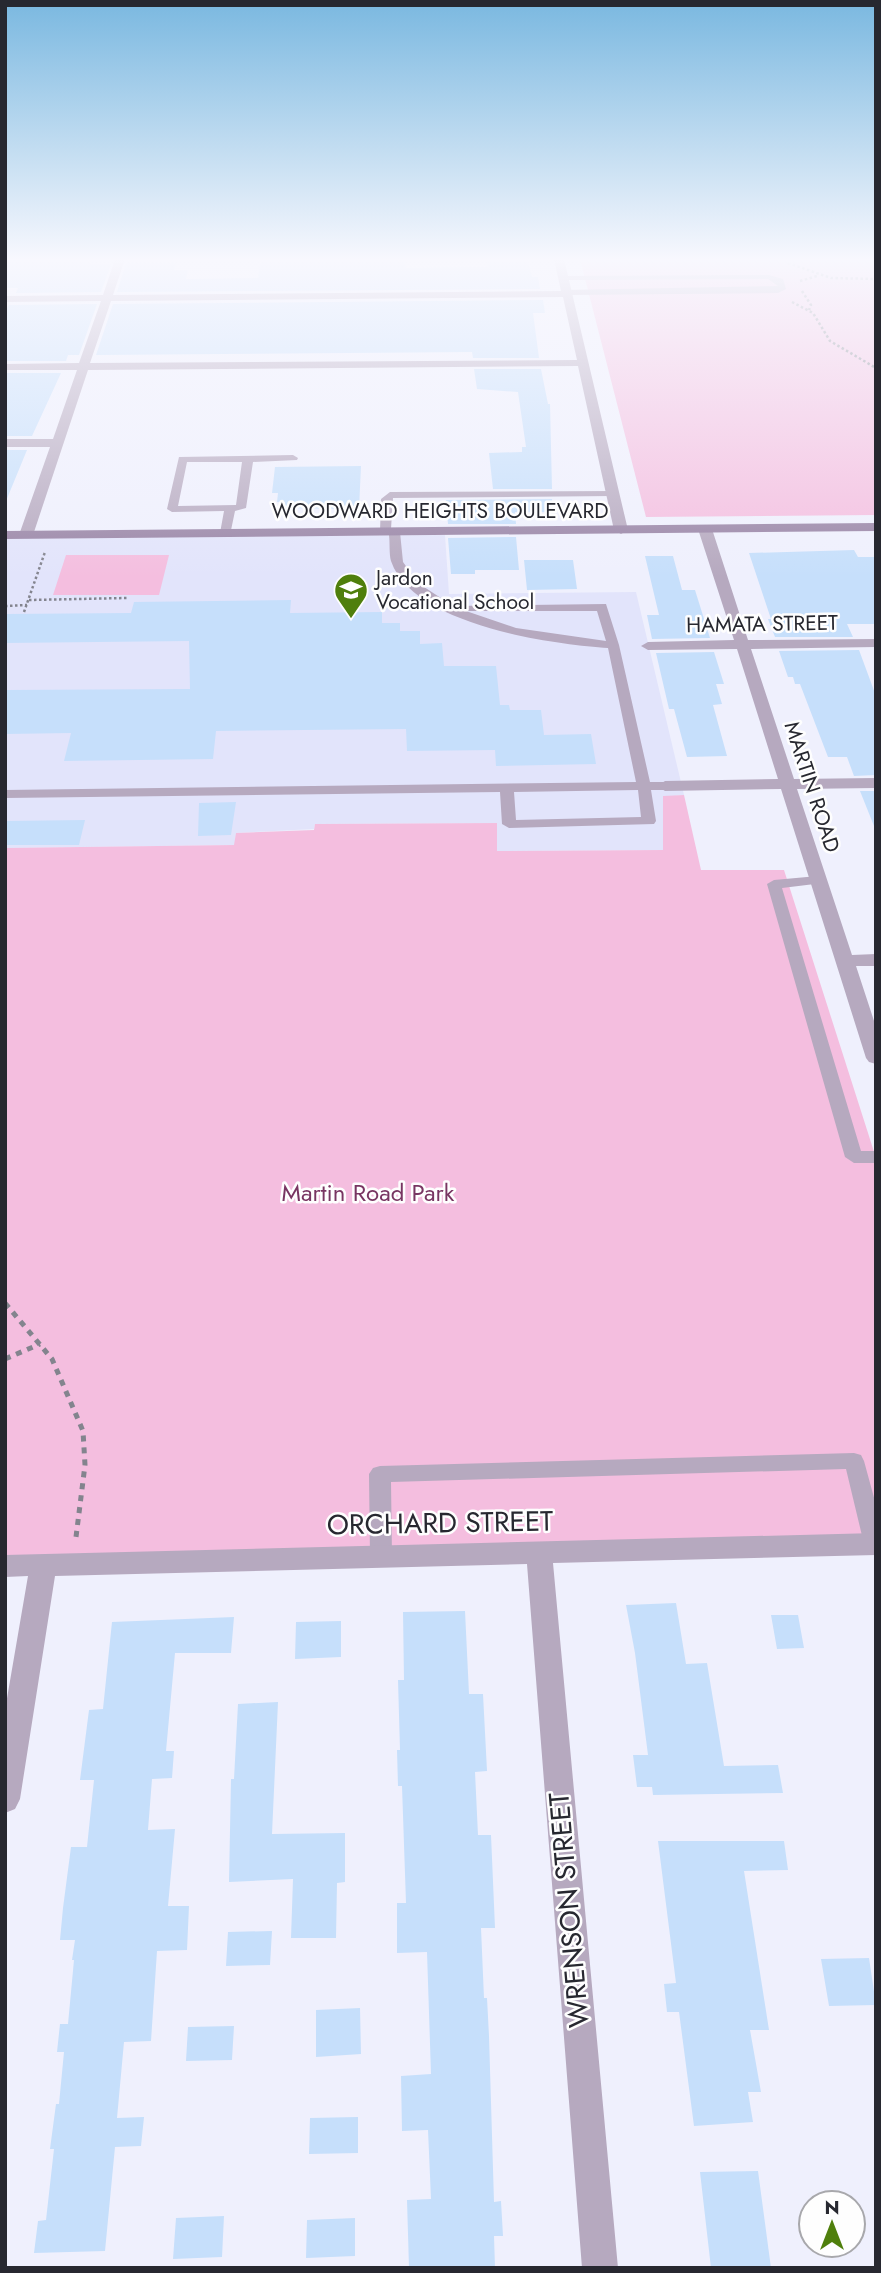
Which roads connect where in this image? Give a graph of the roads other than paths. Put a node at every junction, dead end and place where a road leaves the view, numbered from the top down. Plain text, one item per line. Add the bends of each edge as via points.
1 (237, 365) edge
2 (583, 365) edge
3 (83, 366) junction
4 (5, 367) edge
5 (5, 443) edge
6 (58, 443) junction
7 (293, 458) dead end
8 (248, 459) junction
9 (613, 493) junction
10 (230, 509) junction
11 (876, 527) edge
12 (705, 529) junction
13 (621, 530) junction
14 (390, 532) junction
15 (226, 533) junction
16 (5, 535) edge
17 (26, 535) junction
18 (450, 608) junction
19 (876, 643) edge
20 (613, 645) junction
21 (741, 645) junction
22 (648, 646) dead end
23 (876, 783) edge
24 (787, 784) junction
25 (644, 786) junction
26 (665, 786) joint
27 (507, 789) junction
28 (5, 794) edge
29 (818, 880) junction
30 (876, 960) edge
31 (844, 961) junction
32 (876, 1058) edge
33 (876, 1157) edge
34 (876, 1544) edge
35 (539, 1552) junction
36 (381, 1556) junction
37 (43, 1565) junction
38 (5, 1566) edge
39 (5, 1799) edge
40 (600, 2268) edge

1 - 3 street
2 - 9 street
3 - 4 street
3 - 6 street
5 - 6 street
6 - 17 street
7 - 8 lane
8 - 10 lane via 242,509
8 - 10 lane via 183,459 172,509
9 - 13 street
9 - 14 lane via 390,495 386,499
10 - 15 lane
11 - 12 street, WOODWARD HEIGHTS BOULEVARD
12 - 13 street, WOODWARD HEIGHTS BOULEVARD
12 - 21 street, MARTIN ROAD
13 - 14 street, WOODWARD HEIGHTS BOULEVARD
14 - 15 street, WOODWARD HEIGHTS BOULEVARD
14 - 18 lane via 404,578
15 - 17 street, WOODWARD HEIGHTS BOULEVARD
16 - 17 street, WOODWARD HEIGHTS BOULEVARD
18 - 20 lane via 521,633 569,643
18 - 20 lane via 602,607
19 - 21 street, HAMATA STREET
20 - 25 lane
21 - 22 street, HAMATA STREET
21 - 24 street, MARTIN ROAD
23 - 24 street
24 - 26 street
24 - 29 street, MARTIN ROAD
25 - 26 lane
25 - 27 lane
25 - 27 lane via 649,821 509,824
27 - 28 lane
29 - 31 street, MARTIN ROAD
29 - 33 lane via 774,884 854,1157
30 - 31 street
31 - 32 street, MARTIN ROAD
34 - 35 street, ORCHARD STREET
34 - 36 lane via 854,1461 380,1474
35 - 36 street, ORCHARD STREET
35 - 40 street, WRENSON STREET
36 - 37 street, ORCHARD STREET
37 - 38 street, ORCHARD STREET
37 - 39 street

